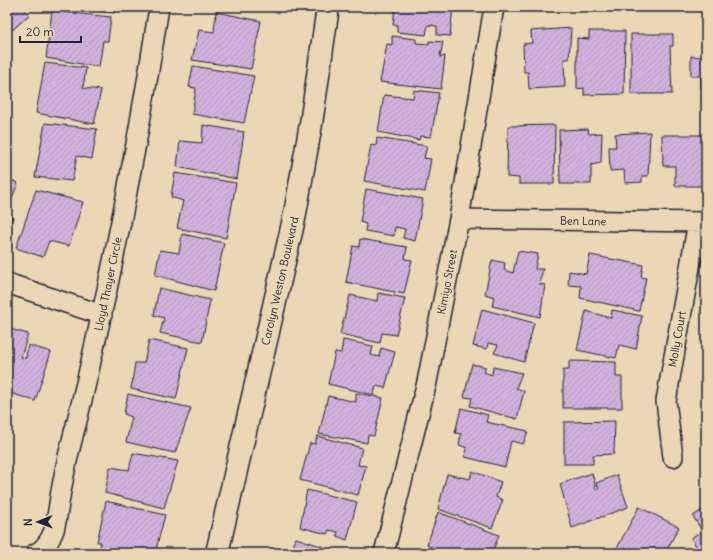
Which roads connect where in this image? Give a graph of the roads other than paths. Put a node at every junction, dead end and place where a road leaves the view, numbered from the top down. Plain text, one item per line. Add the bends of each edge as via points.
1 (159, 7) edge
2 (328, 7) edge
3 (494, 7) edge
4 (459, 219) junction
5 (702, 222) edge
6 (7, 283) edge
7 (102, 315) junction
8 (673, 457) dead end
9 (36, 553) edge
10 (217, 553) edge
11 (384, 553) edge

1 - 7 street, Lloyd Thayer Circle via 144,102
2 - 10 street, Carolyn Weston Boulevard via 294,219
3 - 4 street, Kimiyo Street
4 - 5 street, Ben Lane
4 - 11 street, Kimiyo Street via 427,382
5 - 8 street, Molly Court via 666,401
6 - 7 street
7 - 9 street, Lloyd Thayer Circle via 66,464 53,531 45,546

